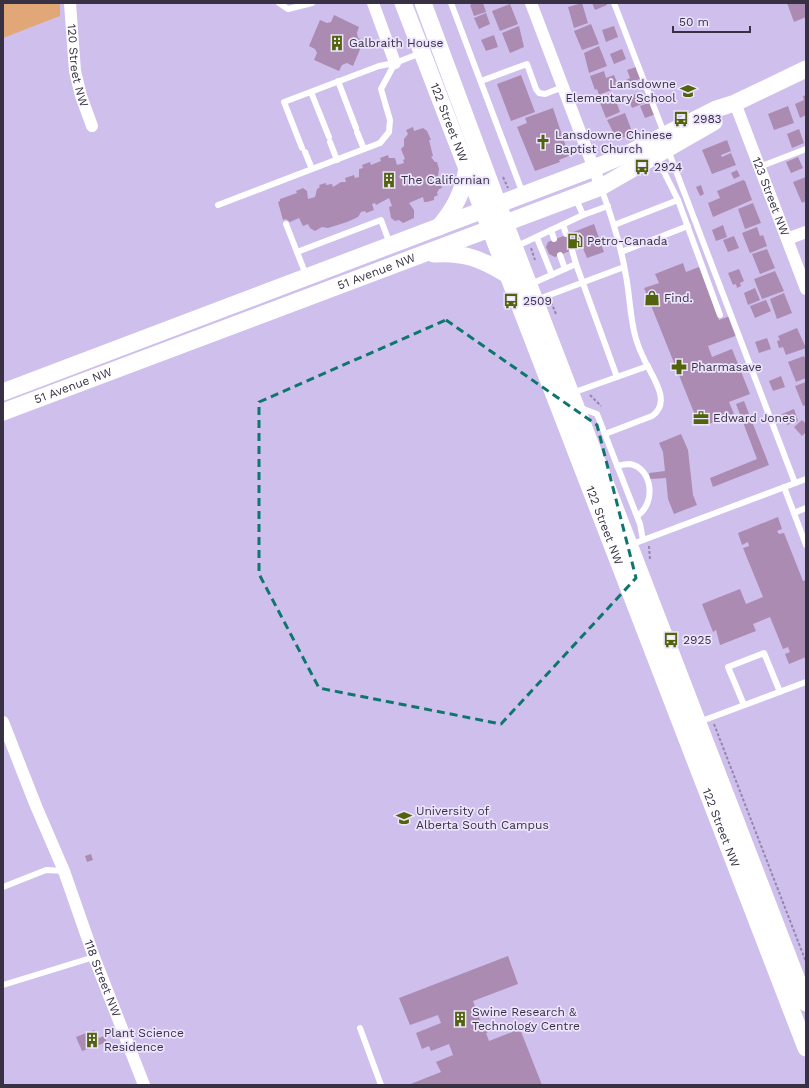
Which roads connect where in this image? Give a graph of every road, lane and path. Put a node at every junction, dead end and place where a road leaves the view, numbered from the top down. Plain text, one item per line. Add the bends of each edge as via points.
1 (70, 3) edge
2 (278, 3) edge
3 (312, 3) edge
4 (373, 3) edge
5 (403, 3) edge
6 (423, 3) edge
7 (451, 3) edge
8 (531, 3) edge
9 (614, 3) edge
10 (422, 53) junction
11 (396, 63) junction
12 (806, 69) edge
13 (338, 81) junction
14 (481, 81) junction
15 (563, 87) junction
16 (311, 92) junction
17 (735, 103) junction
18 (92, 126) dead end
19 (663, 147) junction
20 (806, 149) edge
21 (364, 150) junction
22 (337, 160) junction
23 (759, 167) junction
24 (467, 168) junction
25 (594, 168) junction
26 (312, 169) junction
27 (563, 180) junction
28 (601, 187) junction
29 (524, 195) junction
30 (575, 197) junction
31 (678, 200) junction
32 (218, 205) dead end
33 (608, 206) junction
34 (583, 215) junction
35 (494, 217) junction
36 (286, 224) dead end
37 (563, 225) junction
38 (614, 225) junction
39 (688, 226) junction
40 (439, 227) junction
41 (551, 230) junction
42 (806, 232) edge
43 (566, 234) dead end
44 (537, 238) junction
45 (554, 239) dead end
46 (787, 240) junction
47 (391, 245) junction
48 (514, 248) junction
49 (572, 250) dead end
50 (297, 252) junction
51 (621, 252) junction
52 (420, 255) junction
53 (560, 255) dead end
54 (576, 264) junction
55 (624, 267) junction
56 (566, 269) junction
57 (378, 271) junction
58 (508, 275) junction
59 (552, 275) junction
60 (307, 277) junction
61 (583, 282) junction
62 (806, 289) edge
63 (532, 293) junction
64 (720, 315) dead end
65 (648, 366) junction
66 (617, 377) junction
67 (3, 392) edge
68 (574, 400) junction
69 (3, 412) edge
70 (604, 434) junction
71 (617, 466) junction
72 (806, 479) edge
73 (795, 483) junction
74 (784, 487) junction
75 (806, 508) edge
76 (794, 512) junction
77 (636, 516) junction
78 (636, 542) junction
79 (806, 545) edge
80 (650, 558) dead end
81 (653, 566) dead end
82 (806, 682) edge
83 (780, 692) junction
84 (744, 705) junction
85 (705, 720) junction
86 (3, 722) edge
87 (64, 871) junction
88 (3, 887) edge
89 (94, 957) junction
90 (806, 962) edge
91 (3, 985) edge
92 (806, 1003) edge
93 (360, 1028) dead end
94 (806, 1048) edge
95 (144, 1085) edge
96 (381, 1085) edge

1 - 18 street, 120 Street NW via 75,71
2 - 3 lane via 288,9
4 - 11 street
5 - 10 main road, 122 Street NW
6 - 35 main road, 122 Street NW
7 - 14 lane
8 - 15 street
9 - 19 lane
10 - 11 lane
10 - 24 main road, 122 Street NW
11 - 13 lane via 379,66
11 - 21 lane via 381,89 390,120 389,132 380,143
12 - 17 main road, 51 Avenue NW
13 - 16 lane
13 - 21 lane
14 - 15 lane via 527,64 539,93 545,94
14 - 29 lane
15 - 25 street
16 - 22 lane
16 - 26 lane via 284,102
17 - 19 main road, 51 Avenue NW via 716,108
17 - 23 street, 123 Street NW
19 - 25 main road, 51 Avenue NW
19 - 28 main road, 51 Avenue NW
19 - 31 lane
19 - 73 lane
20 - 23 lane
21 - 22 lane
22 - 26 lane
23 - 46 street, 123 Street NW
24 - 35 main road, 122 Street NW
24 - 40 main road via 464,188 457,203
25 - 27 main road, 51 Avenue NW
25 - 28 street
26 - 32 lane
27 - 29 main road, 51 Avenue NW
27 - 35 main road via 548,192
28 - 30 main road, 51 Avenue NW
28 - 33 lane
29 - 35 main road, 51 Avenue NW
30 - 34 lane
30 - 35 main road, 51 Avenue NW
31 - 38 lane
31 - 39 lane
33 - 34 lane
33 - 38 lane
34 - 37 lane
35 - 40 main road, 51 Avenue NW
35 - 48 main road, 122 Street NW
35 - 52 main road, 51 Avenue NW
35 - 57 main road
35 - 58 main road, 122 Street NW
36 - 50 lane
37 - 41 lane
37 - 43 lane
38 - 51 lane
39 - 51 lane
39 - 64 lane
40 - 47 main road, 51 Avenue NW
41 - 44 lane
41 - 45 lane
42 - 46 street
44 - 48 lane
44 - 59 lane
46 - 62 street, 123 Street NW
47 - 50 lane via 381,220
47 - 60 main road, 51 Avenue NW
48 - 63 main road, 122 Street NW
49 - 54 lane
50 - 60 lane
51 - 55 lane
52 - 57 main road, 51 Avenue NW
52 - 58 main road via 463,254
53 - 56 lane
54 - 56 lane
54 - 61 lane
55 - 61 lane
55 - 65 lane via 636,337
56 - 59 lane
57 - 69 main road, 51 Avenue NW
58 - 94 main road, 122 Street NW
59 - 63 lane
60 - 67 main road, 51 Avenue NW
61 - 63 lane
61 - 66 lane
63 - 68 main road, 122 Street NW
65 - 66 lane
65 - 70 lane via 660,396 657,412
66 - 68 lane
68 - 70 lane via 597,414
68 - 78 main road, 122 Street NW
70 - 71 lane
71 - 77 lane
71 - 77 lane via 629,464 645,476 650,490 650,500 647,507
72 - 73 lane
73 - 74 lane
74 - 76 lane
74 - 78 lane
75 - 76 lane
76 - 79 lane
77 - 78 lane
78 - 85 main road, 122 Street NW
80 - 81 path
82 - 83 lane
83 - 84 lane
83 - 84 lane via 764,653 728,667
84 - 85 lane
85 - 90 path
85 - 92 main road, 122 Street NW
86 - 87 street, 118 Street NW
87 - 88 lane via 46,870
87 - 89 street, 118 Street NW
89 - 91 lane
89 - 95 street, 118 Street NW
93 - 96 lane

